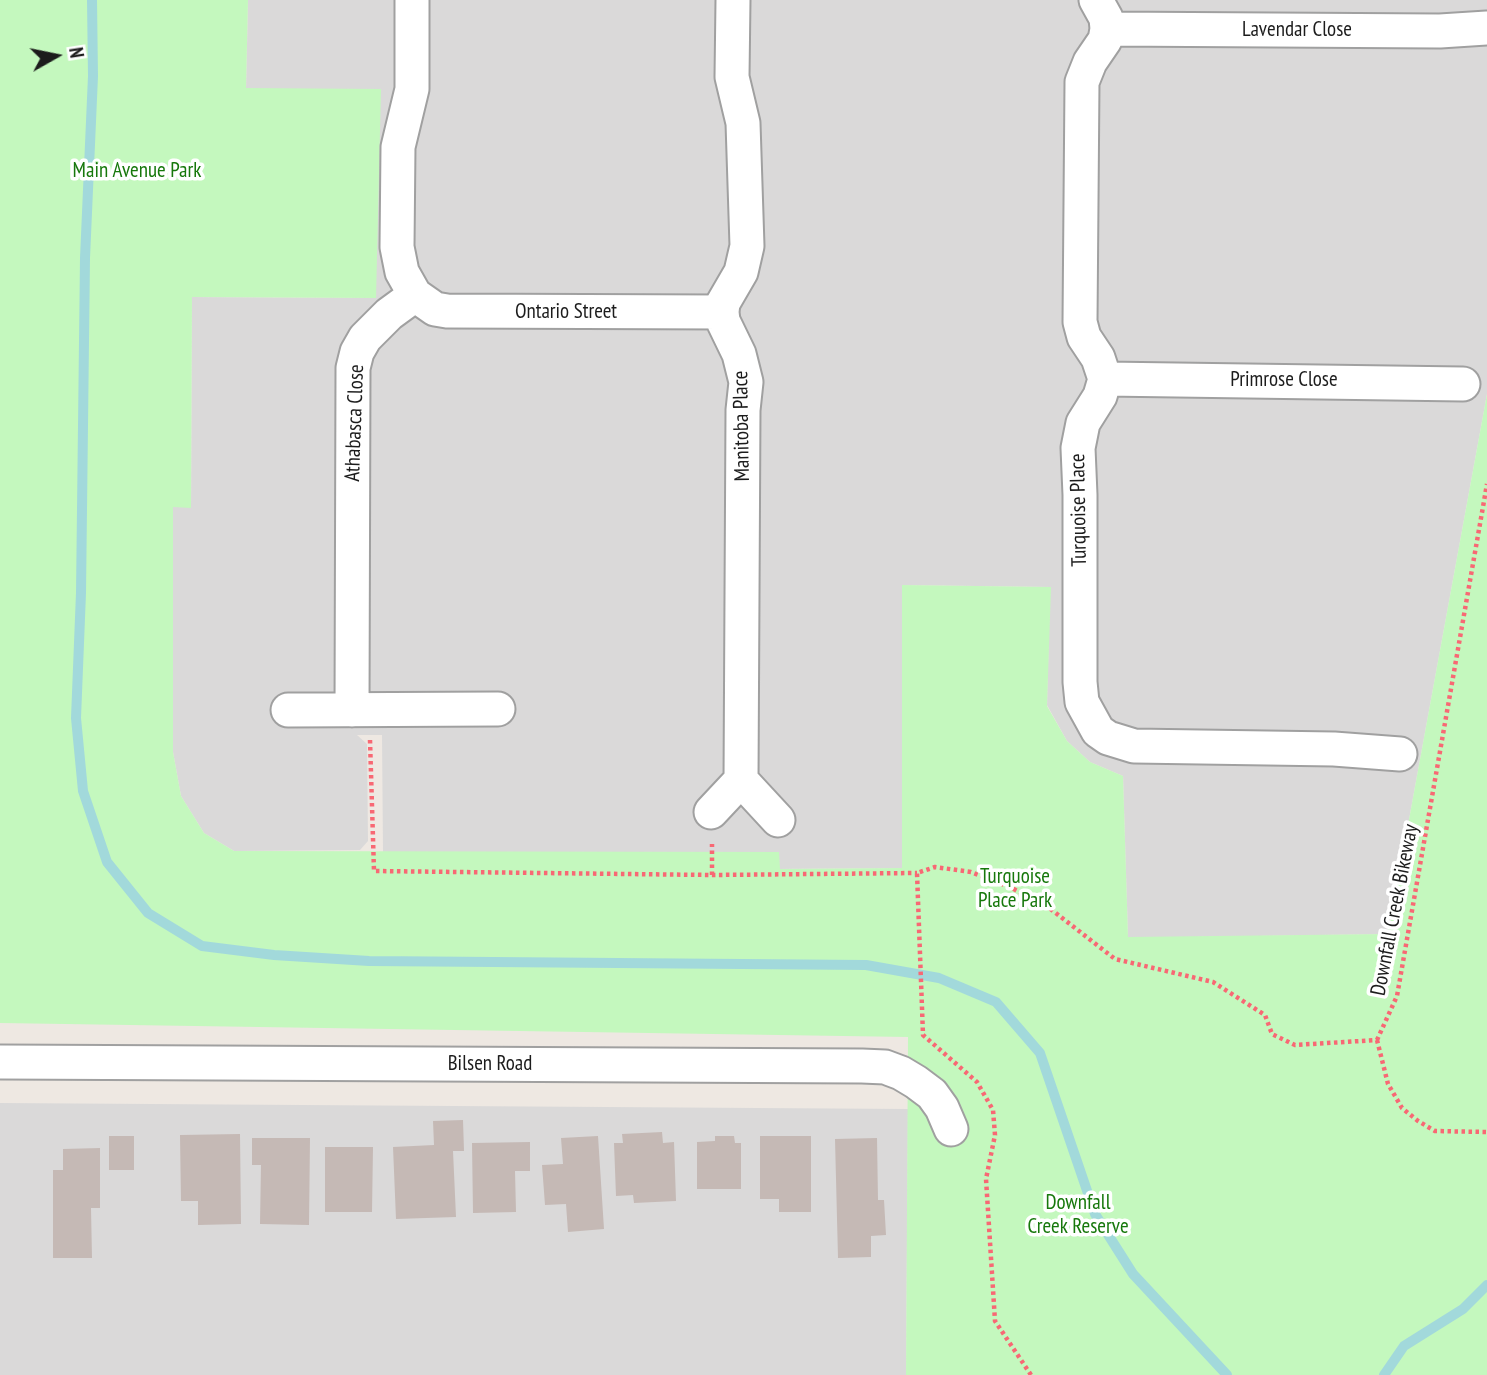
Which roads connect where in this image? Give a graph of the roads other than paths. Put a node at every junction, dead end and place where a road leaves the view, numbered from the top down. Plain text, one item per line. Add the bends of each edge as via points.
1 (412, 0) edge
2 (733, 0) edge
3 (1101, 15) edge
4 (1487, 28) edge
5 (415, 295) junction
6 (722, 312) junction
7 (1105, 379) junction
8 (1463, 384) dead end
9 (498, 709) dead end
10 (288, 710) dead end
11 (352, 710) junction
12 (1400, 754) dead end
13 (741, 780) junction
14 (711, 812) dead end
15 (778, 820) dead end
16 (0, 1062) edge
17 (951, 1129) dead end

1 - 5 street via 412,89 398,147 397,247 401,272
2 - 6 street via 732,78 743,123 747,246 741,272
3 - 4 street, Lavendar Close via 1440,31
3 - 7 street via 1105,40 1082,82 1080,309 1082,329
5 - 6 street, Ontario Street via 435,309 456,312
5 - 11 street, Athabasca Close via 365,338 353,369
6 - 13 street, Manitoba Place via 746,382
7 - 8 street, Primrose Close
7 - 12 street, Turquoise Place via 1083,423 1078,448 1080,682 1082,702 1098,731 1134,746 1334,748
9 - 11 street
10 - 11 street
13 - 14 street
13 - 15 street
16 - 17 street, Bilsen Road via 862,1066 885,1068 916,1082 932,1094

